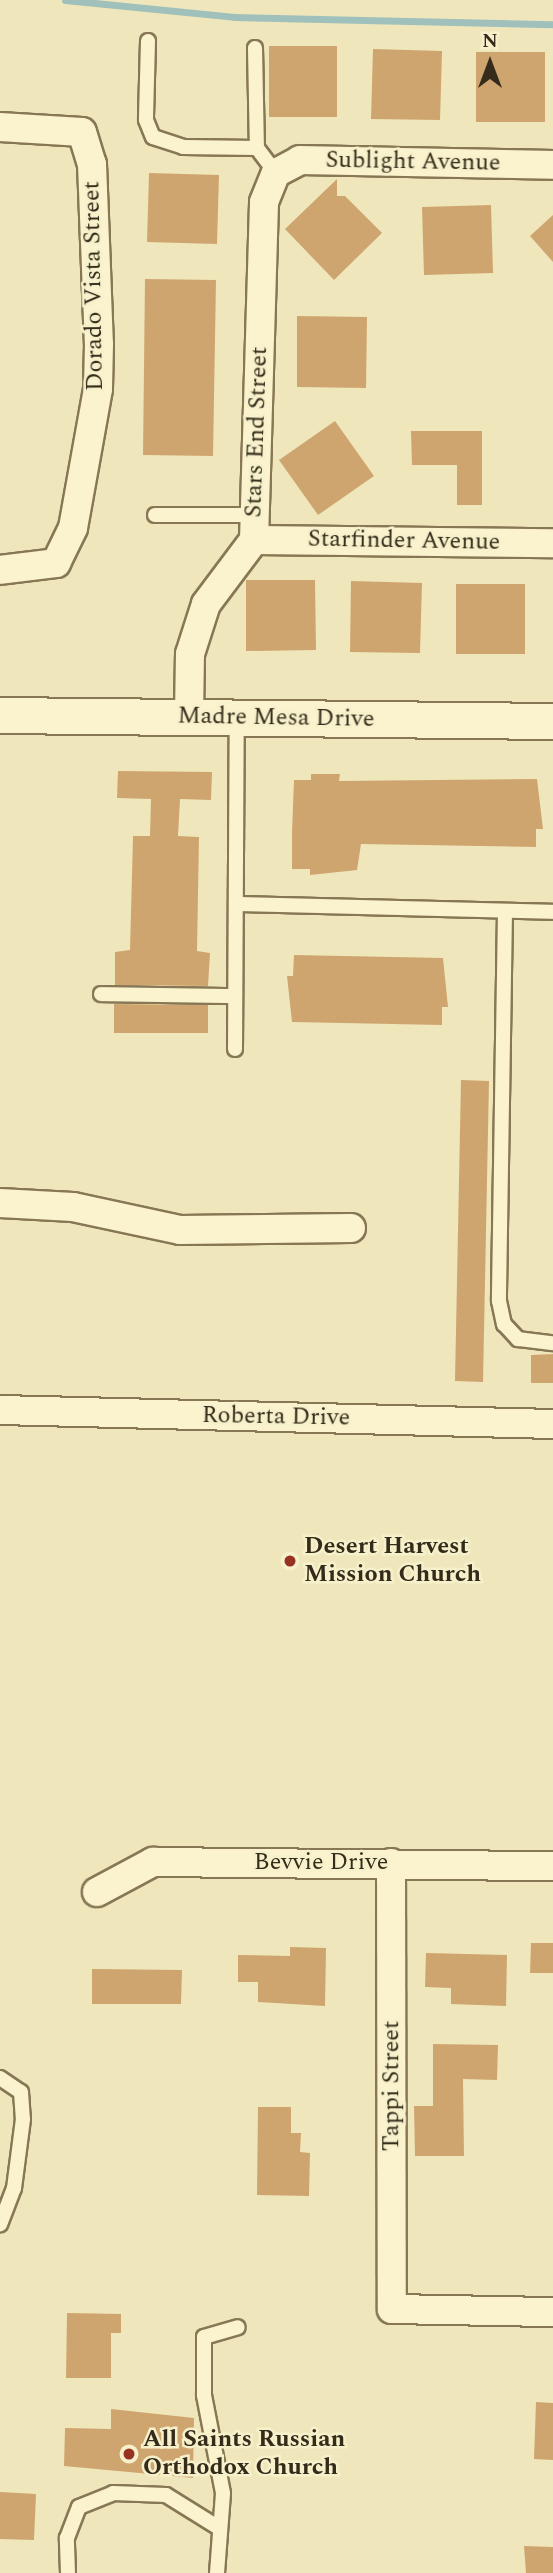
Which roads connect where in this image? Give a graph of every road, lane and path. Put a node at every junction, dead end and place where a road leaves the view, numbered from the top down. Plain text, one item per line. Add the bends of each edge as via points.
1 (148, 41) dead end
2 (255, 48) dead end
3 (0, 127) edge
4 (257, 148) junction
5 (553, 165) edge
6 (276, 173) junction
7 (155, 515) dead end
8 (255, 527) junction
9 (553, 543) edge
10 (0, 570) edge
11 (0, 715) edge
12 (189, 716) junction
13 (237, 717) junction
14 (553, 720) edge
15 (236, 904) junction
16 (505, 911) junction
17 (553, 912) edge
18 (101, 994) dead end
19 (235, 996) junction
20 (235, 1049) dead end
21 (0, 1203) edge
22 (351, 1228) dead end
23 (553, 1343) edge
24 (0, 1410) edge
25 (553, 1424) edge
26 (391, 1863) junction
27 (553, 1866) edge
28 (97, 1892) dead end
29 (0, 2078) edge
30 (0, 2224) edge
31 (553, 2312) edge
32 (238, 2327) dead end
33 (219, 2528) junction
34 (68, 2573) edge
35 (217, 2573) edge

1 - 4 lane via 146,120 153,136 183,147
2 - 4 lane
3 - 10 street, Dorado Vista Street via 82,132 92,164 98,389 73,528 56,563
4 - 6 lane
5 - 6 street, Sublight Avenue via 300,160
6 - 8 street, Stars End Street via 264,202
7 - 8 lane
8 - 9 street, Starfinder Avenue
8 - 12 street, Stars End Street via 206,604 190,654
11 - 12 street, Madre Mesa Drive
12 - 13 street, Madre Mesa Drive
13 - 14 street, Madre Mesa Drive
13 - 15 lane
15 - 16 lane
15 - 19 lane
16 - 17 lane
16 - 23 lane via 499,1301 504,1324 518,1339
18 - 19 lane
19 - 20 lane
21 - 22 street via 73,1206 180,1230
24 - 25 street, Roberta Drive
26 - 27 street, Bevvie Drive
26 - 28 street, Bevvie Drive via 153,1862
26 - 31 street, Tappi Street via 392,2309
29 - 30 lane via 21,2092 23,2119 15,2188
32 - 33 lane via 204,2337 204,2395 223,2493
33 - 34 lane via 166,2495 113,2493 79,2507 67,2538
33 - 35 lane

